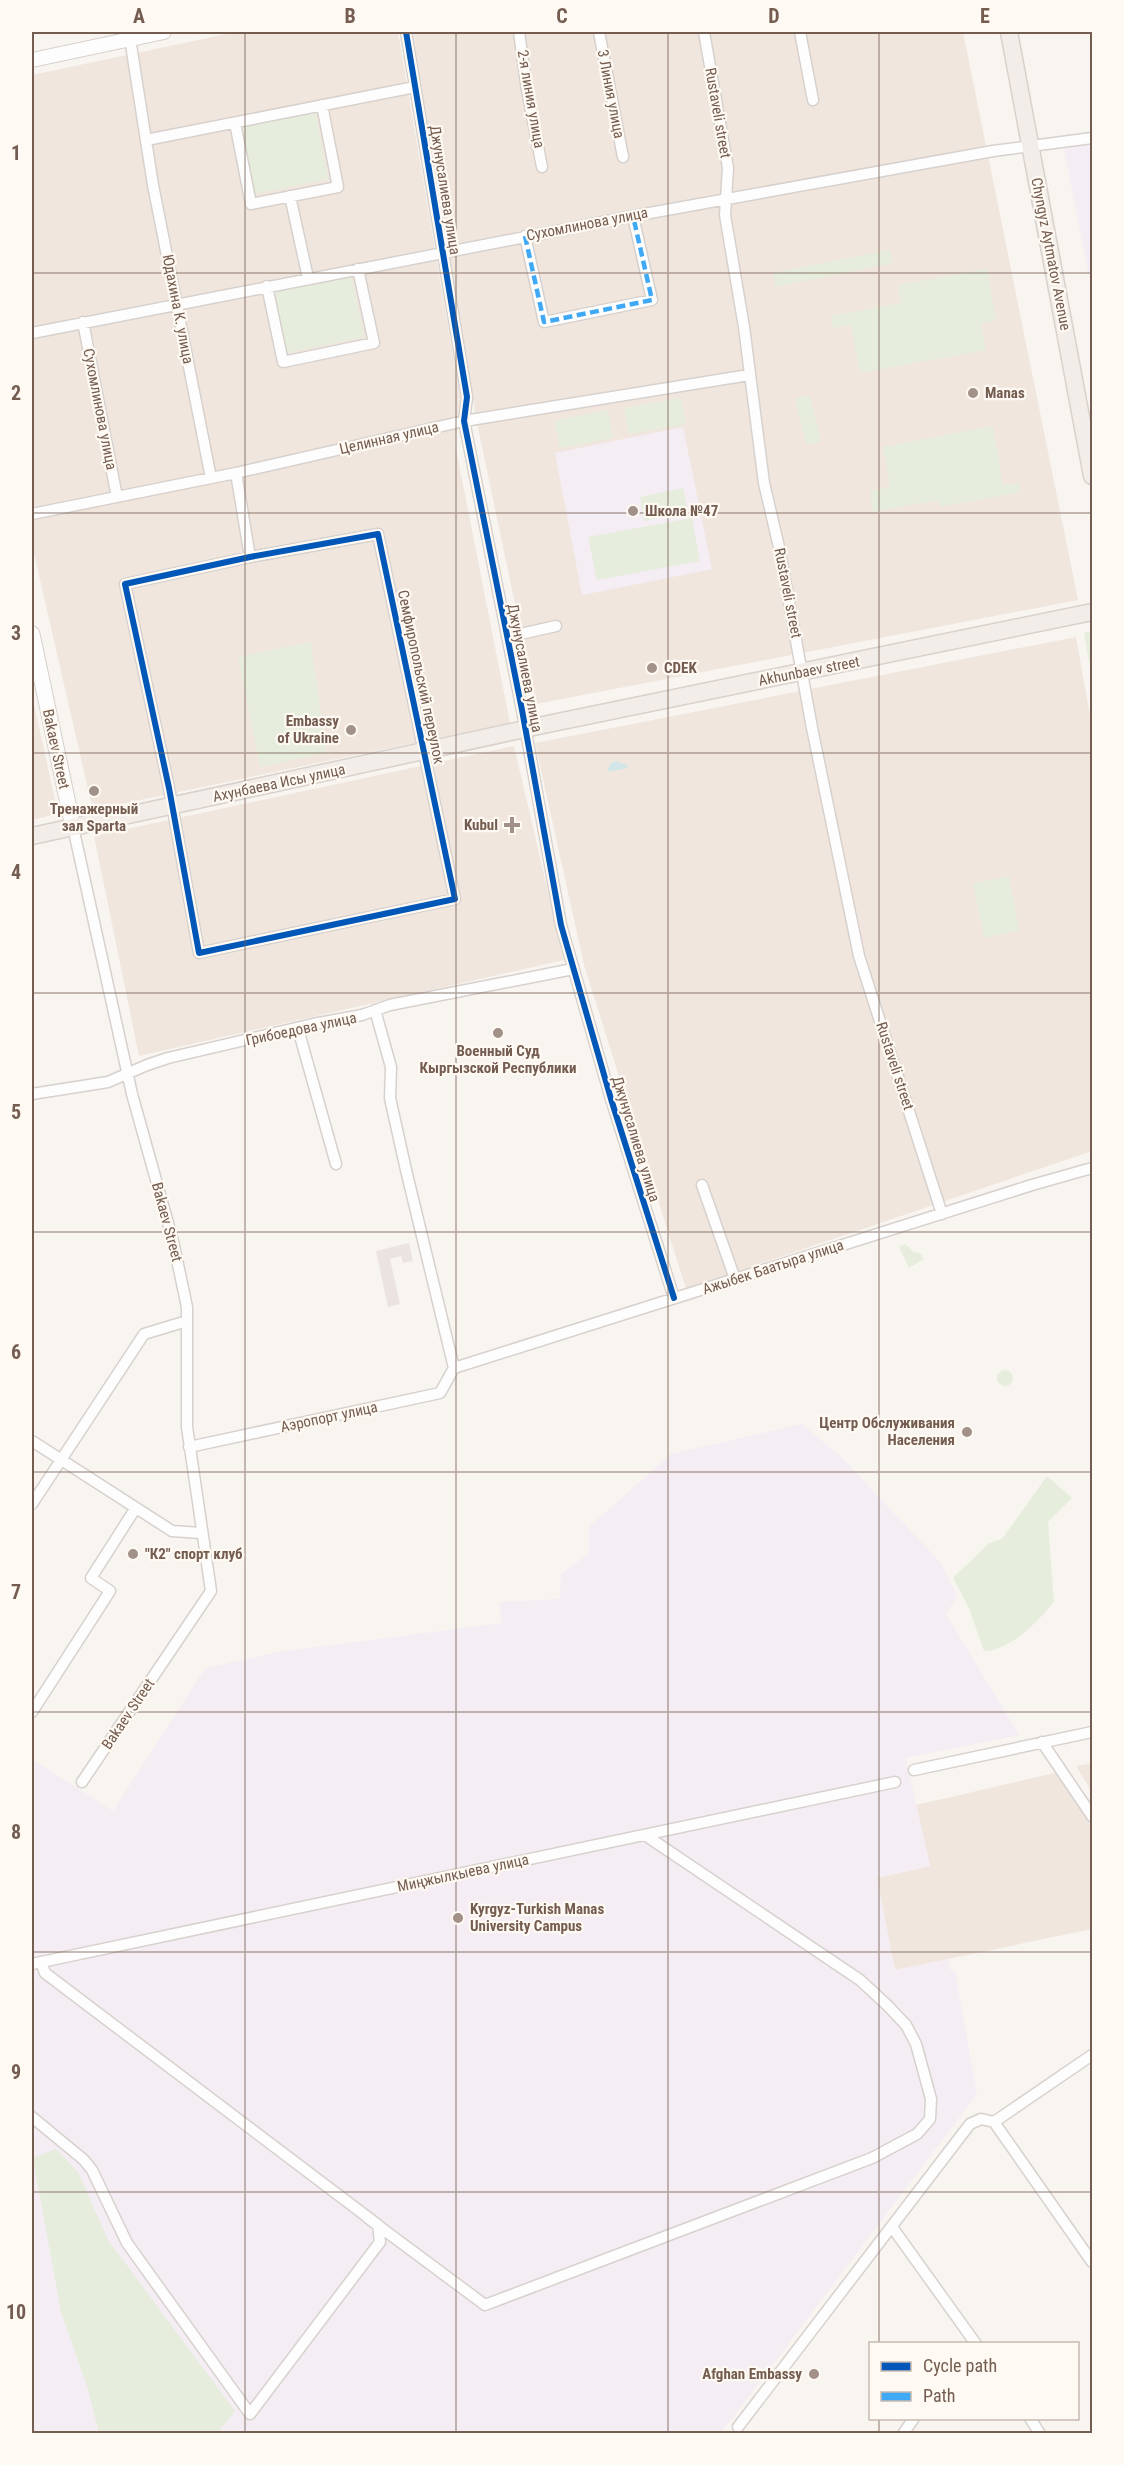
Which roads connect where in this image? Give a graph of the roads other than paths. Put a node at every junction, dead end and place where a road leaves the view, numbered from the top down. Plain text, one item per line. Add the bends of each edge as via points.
1 (164, 32) edge
2 (406, 32) edge
3 (519, 32) edge
4 (599, 32) edge
5 (704, 32) edge
6 (800, 32) edge
7 (1010, 32) edge
8 (130, 35) edge
9 (32, 60) edge
10 (416, 87) junction
11 (813, 100) dead end
12 (322, 105) junction
13 (235, 123) junction
14 (1092, 138) edge
15 (146, 140) junction
16 (1031, 145) junction
17 (623, 157) dead end
18 (542, 167) dead end
19 (290, 196) junction
20 (726, 199) junction
21 (633, 216) junction
22 (525, 236) junction
23 (443, 252) junction
24 (358, 268) junction
25 (308, 278) junction
26 (267, 286) junction
27 (177, 303) junction
28 (83, 322) junction
29 (32, 333) edge
30 (749, 375) junction
31 (464, 421) junction
32 (236, 473) junction
33 (1092, 476) edge
34 (211, 478) junction
35 (117, 497) junction
36 (32, 514) edge
37 (250, 557) junction
38 (1092, 612) edge
39 (556, 626) dead end
40 (32, 634) edge
41 (507, 637) junction
42 (803, 672) junction
43 (525, 729) junction
44 (425, 751) junction
45 (172, 806) junction
46 (73, 827) junction
47 (32, 836) edge
48 (573, 969) junction
49 (375, 1011) junction
50 (298, 1029) junction
51 (128, 1074) junction
52 (32, 1094) edge
53 (336, 1164) dead end
54 (1092, 1168) edge
55 (702, 1185) dead end
56 (942, 1214) junction
57 (735, 1278) junction
58 (674, 1298) junction
59 (187, 1321) junction
60 (454, 1368) junction
61 (32, 1441) edge
62 (189, 1447) junction
63 (62, 1460) junction
64 (32, 1504) edge
65 (135, 1509) junction
66 (201, 1533) junction
67 (32, 1712) edge
68 (1092, 1732) edge
69 (1042, 1742) junction
70 (914, 1770) dead end
71 (82, 1782) dead end
72 (895, 1782) dead end
73 (1092, 1816) edge
74 (645, 1835) junction
75 (36, 1963) edge
76 (1092, 2055) edge
77 (32, 2117) edge
78 (994, 2122) junction
79 (368, 2218) junction
80 (892, 2227) junction
81 (1092, 2262) edge
82 (973, 2342) edge
83 (913, 2420) edge
84 (1031, 2420) edge
85 (738, 2427) dead end
86 (903, 2433) edge
87 (1040, 2433) edge

1 - 8 street
2 - 10 street, Джунусалиева улица
3 - 18 street, 2-я линия улица
4 - 17 street, 3 Линия улица
5 - 20 street, Rustaveli street via 728,168
6 - 11 street
7 - 16 main road, Chyngyz Aytmatov Avenue
8 - 9 street
8 - 15 street, Юдахина К. улица
10 - 12 street
10 - 23 street, Джунусалиева улица
12 - 13 street
12 - 19 street via 338,187
13 - 15 street
13 - 19 street via 250,204
14 - 16 street, Сухомлинова улица
15 - 27 street, Юдахина К. улица
16 - 20 street, Сухомлинова улица
16 - 33 main road, Chyngyz Aytmatov Avenue
19 - 25 street
20 - 21 street, Сухомлинова улица
20 - 30 street, Rustaveli street via 725,215
21 - 22 street, Сухомлинова улица
21 - 22 street via 652,300 544,322
22 - 23 street, Сухомлинова улица
23 - 24 street, Сухомлинова улица
23 - 31 street, Джунусалиева улица via 467,397
24 - 25 street, Сухомлинова улица
24 - 26 street via 374,343 284,362
25 - 26 street, Сухомлинова улица
26 - 27 street, Сухомлинова улица
27 - 28 street, Сухомлинова улица
27 - 34 street, Юдахина К. улица
28 - 29 street, Сухомлинова улица
28 - 35 street, Сухомлинова улица
30 - 31 street, Целинная улица
30 - 42 street, Rustaveli street via 764,483
31 - 32 street, Целинная улица
31 - 41 street, Джунусалиева улица
32 - 34 street, Целинная улица
32 - 37 street
34 - 35 street, Целинная улица
35 - 36 street, Целинная улица
37 - 44 street, Семфиропольский переулок via 378,534
37 - 45 street, Семфиропольский переулок via 125,584
38 - 42 main road, Akhunbaev street
39 - 41 street
40 - 46 main road, Bakaev Street
41 - 43 street, Джунусалиева улица
42 - 43 main road, Akhunbaev street
42 - 56 street, Rustaveli street via 859,956
43 - 44 main road, Ахунбаева Исы улица
43 - 48 street, Джунусалиева улица via 561,925
44 - 45 main road, Ахунбаева Исы улица
44 - 45 street, Семфиропольский переулок via 454,899 199,953
45 - 46 main road, Ахунбаева Исы улица
46 - 47 main road, Ахунбаева Исы улица
46 - 51 street, Bakaev Street
48 - 49 street, Грибоедова улица
48 - 58 street, Джунусалиева улица
49 - 50 street, Грибоедова улица
49 - 60 street via 391,1067 390,1098
50 - 51 street, Грибоедова улица via 168,1058
50 - 53 street
51 - 52 street, Грибоедова улица via 108,1082
51 - 59 street, Bakaev Street via 173,1241
54 - 56 street, Ажыбек Баатыра улица
55 - 57 street
56 - 57 street, Ажыбек Баатыра улица
57 - 58 street, Ажыбек Баатыра улица
58 - 60 street, Ажыбек Баатыра улица
59 - 62 street, Bakaev Street
59 - 63 street via 144,1334
60 - 62 street, Аэропорт улица via 440,1393
61 - 63 street
62 - 66 street, Bakaev Street
63 - 64 street
63 - 65 street
65 - 66 street via 172,1531
65 - 67 street via 91,1578 110,1591
66 - 71 street, Bakaev Street via 211,1591
68 - 69 street
69 - 70 street
69 - 73 street
72 - 74 street, Миңжылкыева улица
74 - 75 street, Миңжылкыева улица
74 - 79 street via 860,1980 888,2005 916,2044 931,2099 930,2118 917,2134 872,2158 484,2305
75 - 79 street
76 - 78 street
77 - 79 street via 92,2170 127,2243 250,2414 380,2242 378,2225
78 - 80 street via 981,2119 970,2124
78 - 81 street
80 - 82 street
80 - 85 street
83 - 86 street
84 - 87 street

